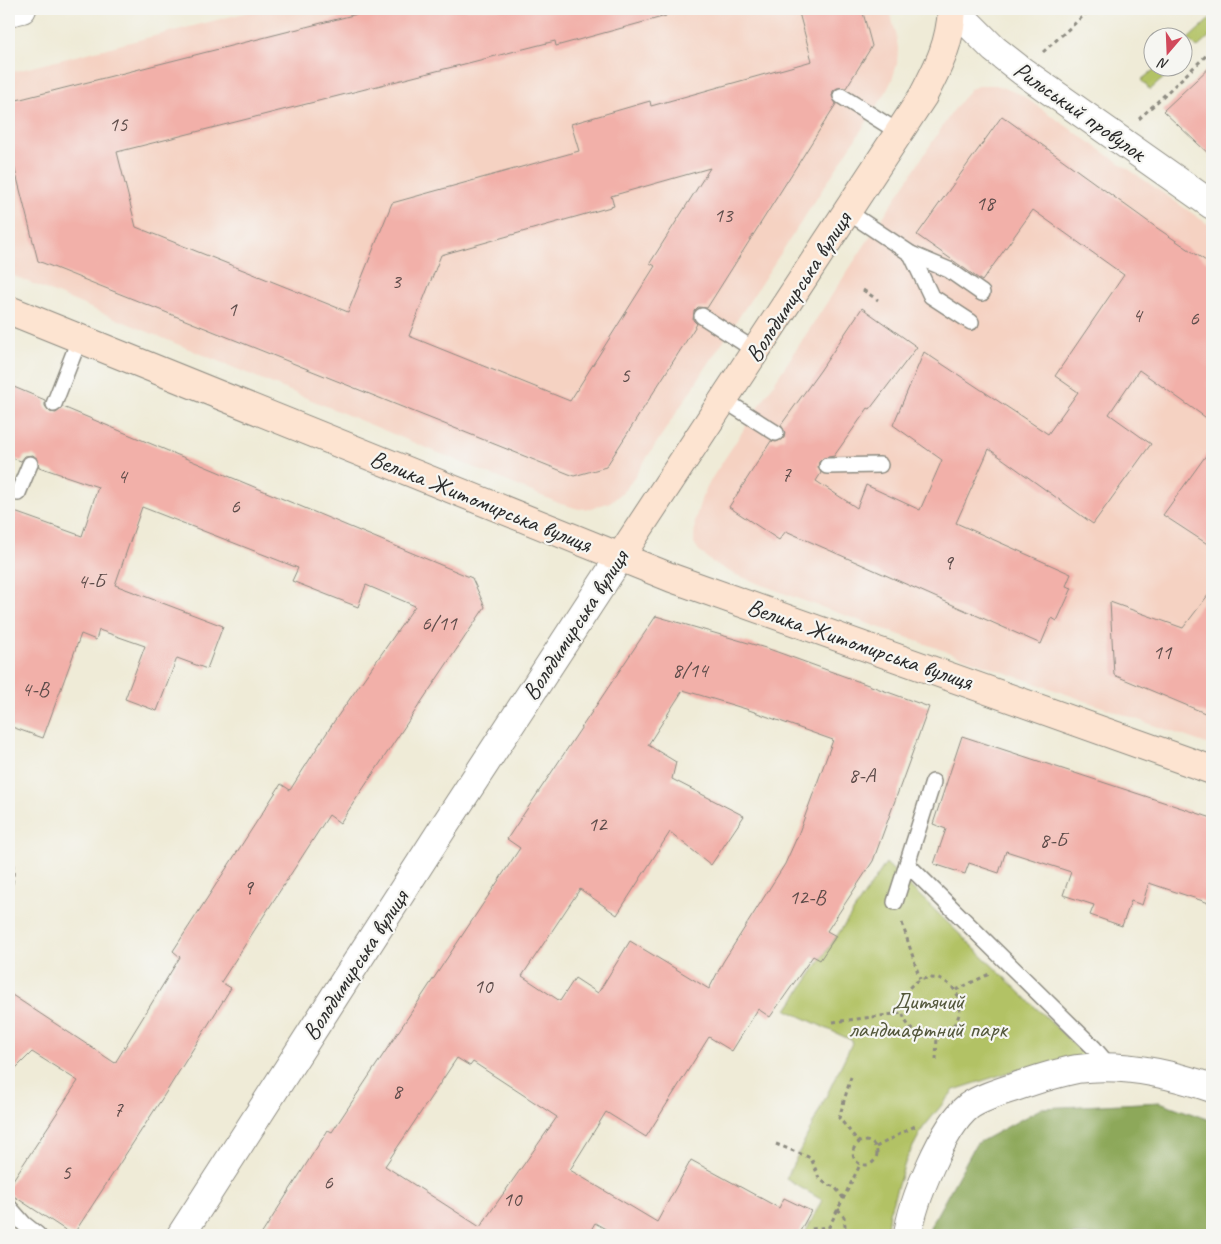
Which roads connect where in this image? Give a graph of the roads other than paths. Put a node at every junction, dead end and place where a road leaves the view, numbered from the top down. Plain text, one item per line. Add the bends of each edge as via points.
1 (22, 9) edge
2 (953, 9) edge
3 (9, 12) edge
4 (841, 96) dead end
5 (900, 133) junction
6 (1212, 204) edge
7 (848, 212) junction
8 (911, 254) junction
9 (982, 293) dead end
10 (9, 310) edge
11 (702, 316) dead end
12 (971, 322) dead end
13 (79, 340) junction
14 (756, 351) junction
15 (724, 400) junction
16 (54, 404) dead end
17 (776, 433) dead end
18 (30, 464) dead end
19 (827, 466) dead end
20 (880, 466) dead end
21 (18, 493) dead end
22 (620, 556) junction
23 (1212, 770) edge
24 (933, 782) dead end
25 (907, 864) junction
26 (895, 902) road end
27 (1110, 1067) junction
28 (1212, 1088) edge
29 (9, 1207) edge
30 (38, 1235) edge
31 (181, 1235) edge
32 (908, 1235) edge

1 - 3 street
2 - 5 main road, Володимирська вулиця via 951,30 940,64
2 - 6 street, Рильський провулок via 1022,71
4 - 5 lane
5 - 7 main road, Володимирська вулиця
7 - 8 lane
7 - 14 main road, Володимирська вулиця
8 - 9 lane via 949,270
8 - 12 lane via 932,296
10 - 13 main road, Велика Житомирська вулиця
11 - 14 lane
13 - 16 lane
13 - 22 main road, Велика Житомирська вулиця
14 - 15 main road, Володимирська вулиця
15 - 17 lane
15 - 22 main road, Володимирська вулиця
18 - 21 lane
19 - 20 lane
22 - 23 main road, Велика Житомирська вулиця via 672,578
22 - 31 street, Володимирська вулиця
24 - 25 lane
25 - 26 lane
25 - 27 lane
27 - 28 street
27 - 32 street via 1077,1069 1045,1077 970,1106 958,1116 933,1161 916,1199
29 - 30 lane

